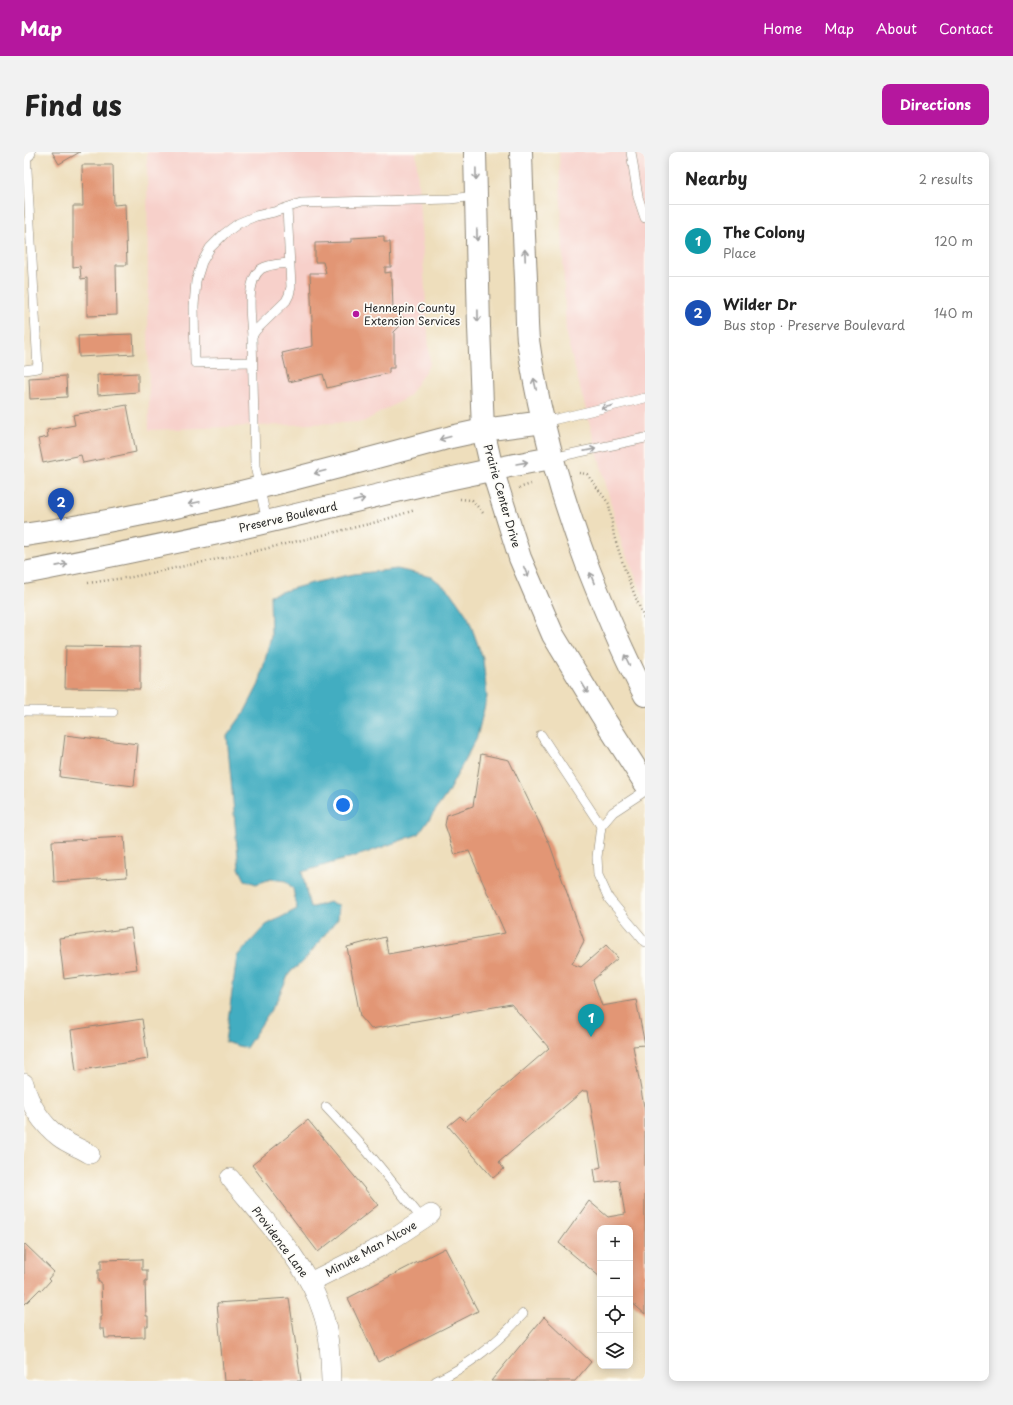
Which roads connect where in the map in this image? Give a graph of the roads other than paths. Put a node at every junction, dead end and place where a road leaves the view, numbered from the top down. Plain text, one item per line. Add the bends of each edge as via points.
1 (25, 152) edge
2 (475, 152) edge
3 (521, 152) edge
4 (630, 152) edge
5 (476, 196) junction
6 (287, 208) junction
7 (645, 218) edge
8 (289, 263) junction
9 (252, 336) junction
10 (252, 362) junction
11 (24, 370) edge
12 (645, 398) edge
13 (544, 422) junction
14 (484, 430) junction
15 (645, 438) edge
16 (552, 458) junction
17 (492, 469) junction
18 (259, 488) junction
19 (267, 522) junction
20 (24, 535) edge
21 (24, 573) edge
22 (645, 695) edge
23 (24, 711) edge
24 (113, 712) dead end
25 (541, 735) dead end
26 (645, 783) edge
27 (645, 791) edge
28 (601, 826) junction
29 (645, 942) edge
30 (24, 1083) edge
31 (326, 1107) dead end
32 (90, 1154) dead end
33 (230, 1178) dead end
34 (427, 1217) joint
35 (310, 1282) junction
36 (523, 1314) dead end
37 (332, 1381) edge
38 (436, 1381) edge

1 - 11 lane via 38,368
2 -> 5 main road, Prairie Center Drive
13 -> 3 main road via 528,338
4 - 7 lane via 638,197
5 - 6 lane via 300,203
5 -> 14 main road, Prairie Center Drive
6 - 8 lane
6 - 10 lane via 239,223 224,234 210,248 202,262 196,282 195,363
8 - 9 lane via 290,287 286,301
8 - 9 lane via 262,269 256,275 252,283 251,296
9 - 10 lane
10 - 18 lane via 254,466
12 -> 13 lane
13 - 14 main road
13 - 16 main road
14 - 17 main road, Prairie Center Drive
14 -> 18 main road via 451,436
16 -> 15 lane
17 -> 16 main road, Preserve Boulevard
22 -> 16 main road via 606,615 572,524
19 -> 17 main road, Preserve Boulevard
17 -> 26 main road, Prairie Center Drive via 520,558 553,635
18 - 19 lane
18 -> 20 main road via 68,529
21 -> 19 main road, Preserve Boulevard
23 - 24 lane
25 - 28 lane
27 - 28 lane via 613,812
28 - 29 lane via 597,857 598,875 609,899
30 - 32 street via 32,1106 45,1124 59,1138
31 - 34 lane
33 - 35 street, Providence Lane
34 - 35 street, Minute Man Alcove via 382,1246
35 - 37 street, Providence Lane via 323,1312
36 - 38 lane via 486,1349

